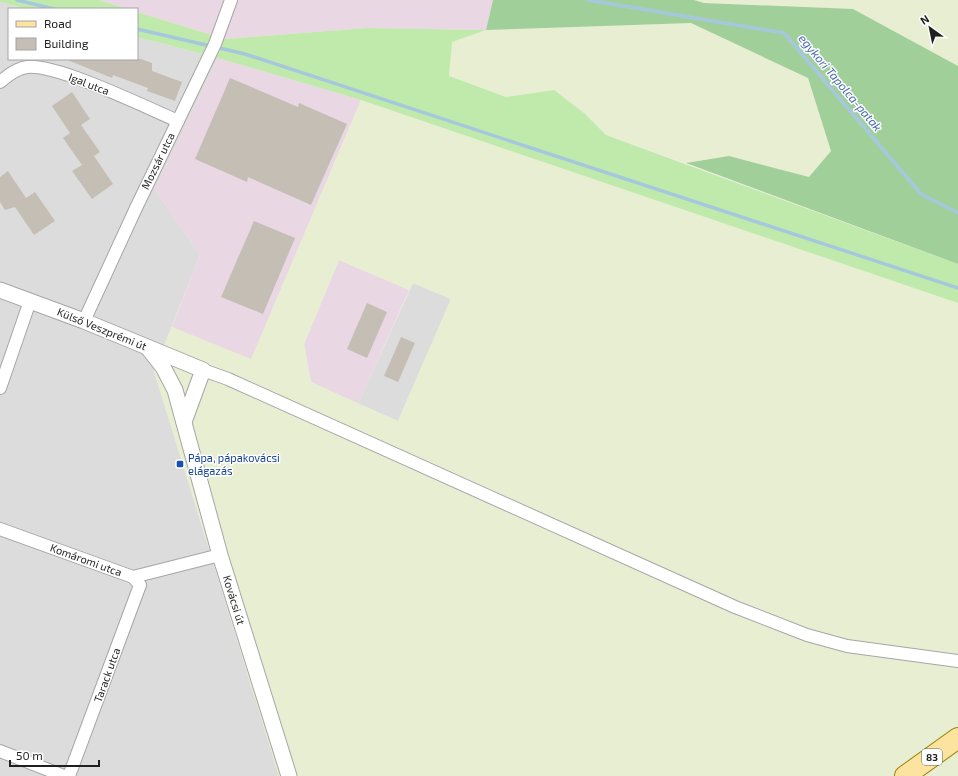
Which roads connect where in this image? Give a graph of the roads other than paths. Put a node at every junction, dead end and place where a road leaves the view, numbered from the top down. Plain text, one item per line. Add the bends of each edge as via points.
1 (231, 0) edge
2 (0, 82) edge
3 (178, 121) junction
4 (0, 290) edge
5 (30, 301) junction
6 (84, 321) junction
7 (148, 348) junction
8 (198, 368) junction
9 (0, 388) edge
10 (175, 390) junction
11 (184, 422) junction
12 (0, 529) edge
13 (220, 555) junction
14 (133, 577) junction
15 (957, 661) edge
16 (958, 738) edge
17 (0, 751) edge
18 (64, 776) edge
19 (69, 776) edge
20 (289, 776) edge
21 (905, 776) edge

1 - 3 street, Mozsár utca via 213,49
2 - 3 street, Igal utca via 26,67 46,69 80,80
3 - 6 street, Mozsár utca
4 - 5 street, Külső Veszprémi út
5 - 6 street, Külső Veszprémi út
5 - 9 street
6 - 7 street, Külső Veszprémi út
7 - 8 street, Külső Veszprémi út
7 - 10 street, Kovácsi út via 163,366
8 - 10 street via 180,373
8 - 11 street
8 - 15 street via 228,379 742,610 807,635 847,646
10 - 11 street, Kovácsi út
11 - 13 street, Kovácsi út
12 - 14 street, Komáromi utca
13 - 14 street, Komáromi utca
13 - 20 street, Kovácsi út
14 - 19 street, Tarack utca via 140,585
16 - 21 main road, 83
17 - 18 street

